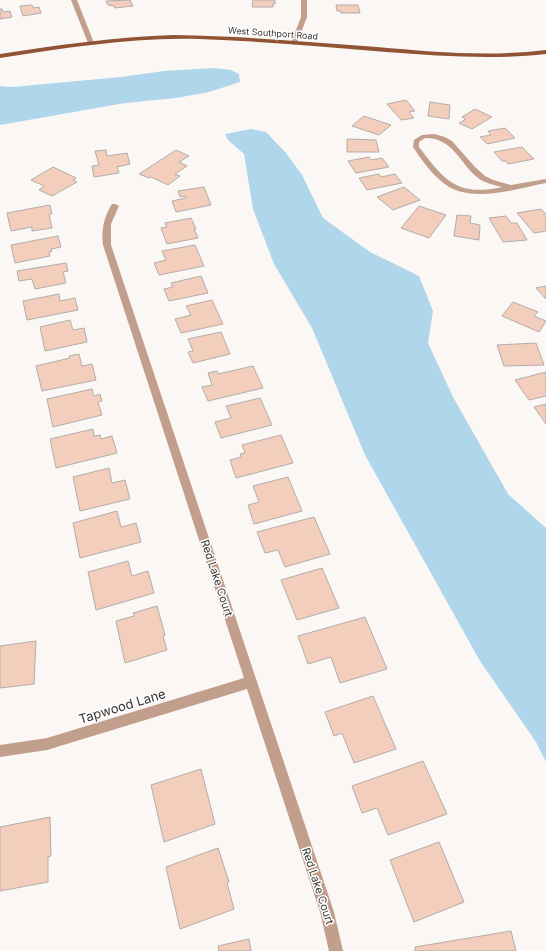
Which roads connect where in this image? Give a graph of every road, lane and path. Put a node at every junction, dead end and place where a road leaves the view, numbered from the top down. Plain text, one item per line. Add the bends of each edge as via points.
1 (74, 0) edge
2 (304, 0) edge
3 (91, 43) junction
4 (294, 43) junction
5 (546, 52) edge
6 (0, 56) edge
7 (546, 181) edge
8 (511, 187) junction
9 (115, 206) dead end
10 (251, 682) junction
11 (0, 751) edge
12 (336, 951) edge

1 - 3 street
2 - 4 street via 306,12
3 - 4 main road, West Southport Road via 171,36
3 - 6 main road, West Southport Road
4 - 5 main road, West Southport Road via 465,56
7 - 8 street
8 - 8 street via 480,176 447,140 433,136 424,136 416,140 416,147 441,179 454,187 483,193
9 - 10 street, Red Lake Court via 108,220 107,245
10 - 11 street, Tapwood Lane via 47,744
10 - 12 street, Red Lake Court via 327,912

